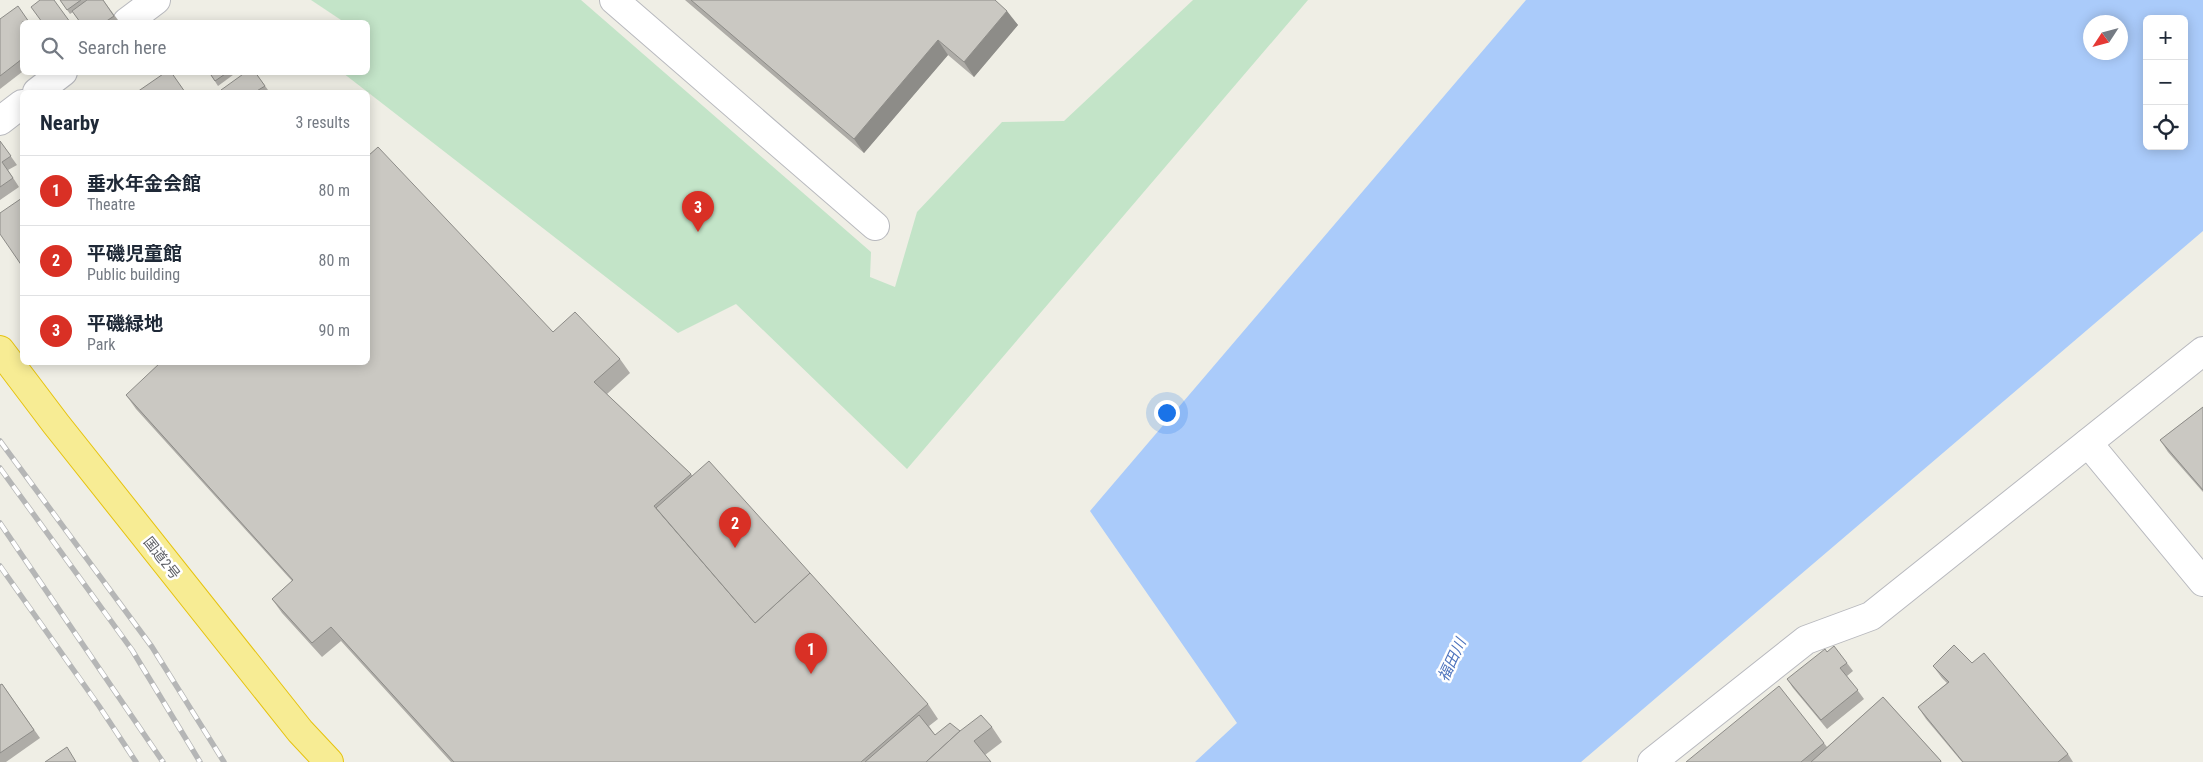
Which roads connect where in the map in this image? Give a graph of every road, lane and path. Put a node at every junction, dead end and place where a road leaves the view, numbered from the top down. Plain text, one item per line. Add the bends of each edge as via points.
1 (156, 0) edge
2 (614, 0) edge
3 (131, 20) edge
4 (59, 75) edge
5 (40, 90) edge
6 (20, 106) edge
7 (0, 121) edge
8 (875, 226) dead end
9 (0, 350) edge
10 (2203, 351) edge
11 (2088, 443) junction
12 (2203, 582) edge
13 (329, 762) edge
14 (1652, 762) edge

1 - 3 street
2 - 8 street
4 - 5 street
6 - 7 street
9 - 13 highway, 国道2号 via 300,731
10 - 11 street
11 - 12 street
11 - 14 street via 1871,616 1806,640

